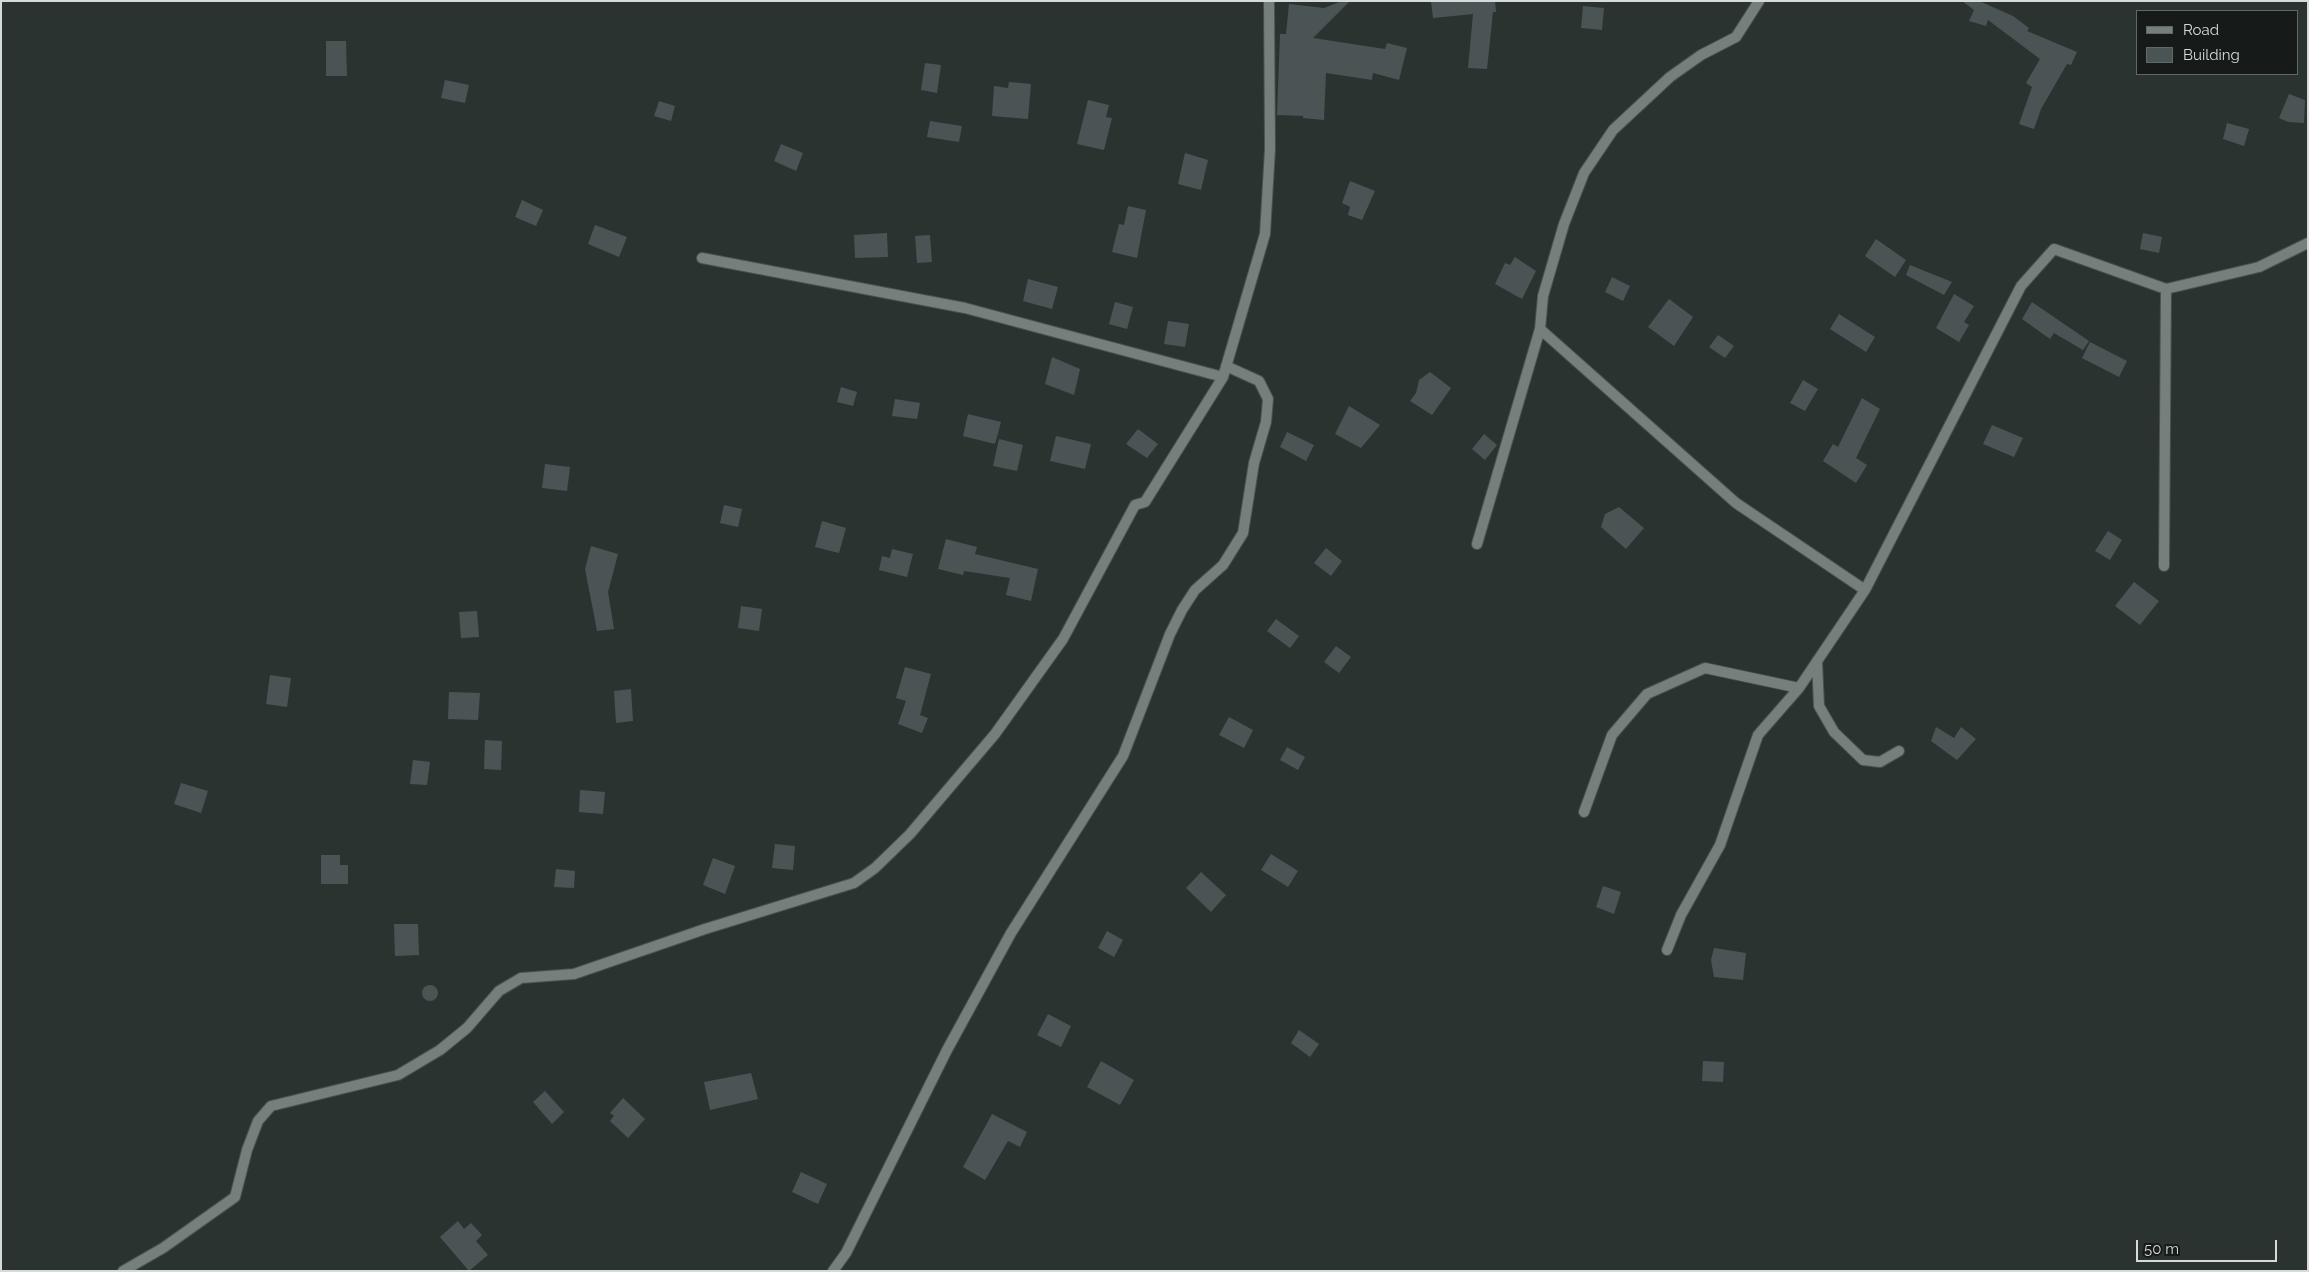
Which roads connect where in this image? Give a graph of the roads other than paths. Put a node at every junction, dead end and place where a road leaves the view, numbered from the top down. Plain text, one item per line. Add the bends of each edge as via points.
1 (1269, 1) edge
2 (1759, 1) edge
3 (2308, 243) edge
4 (702, 258) dead end
5 (2166, 289) junction
6 (1540, 329) junction
7 (1226, 366) junction
8 (1222, 377) junction
9 (1477, 544) dead end
10 (2164, 566) dead end
11 (1866, 590) junction
12 (1817, 662) junction
13 (1799, 688) junction
14 (1900, 751) dead end
15 (1584, 812) dead end
16 (1666, 950) dead end
17 (123, 1271) edge
18 (833, 1271) edge

1 - 7 street via 1270,149 1265,234
2 - 6 street via 1736,37 1701,54 1670,77 1613,130 1603,144 1584,173 1564,224 1543,296
3 - 5 street via 2259,267
4 - 8 street via 966,308
5 - 10 street
5 - 11 street via 2054,249 2021,286
6 - 9 street
6 - 11 street via 1736,503
7 - 8 street
7 - 18 street via 1259,381 1268,399 1243,533 1223,565 1196,590 1182,610 1123,756 1011,933 947,1050 846,1253
8 - 17 street via 1145,502 1135,505 1063,639 995,734 910,834 875,868 854,883 574,974 521,978 499,991 467,1028 440,1050 398,1075 271,1106 258,1121 235,1197 163,1248
11 - 12 street
12 - 13 street
12 - 14 street via 1819,706 1834,732 1863,760 1880,762
13 - 15 street via 1705,668 1647,694 1612,735
13 - 16 street via 1758,735 1720,845 1681,915

